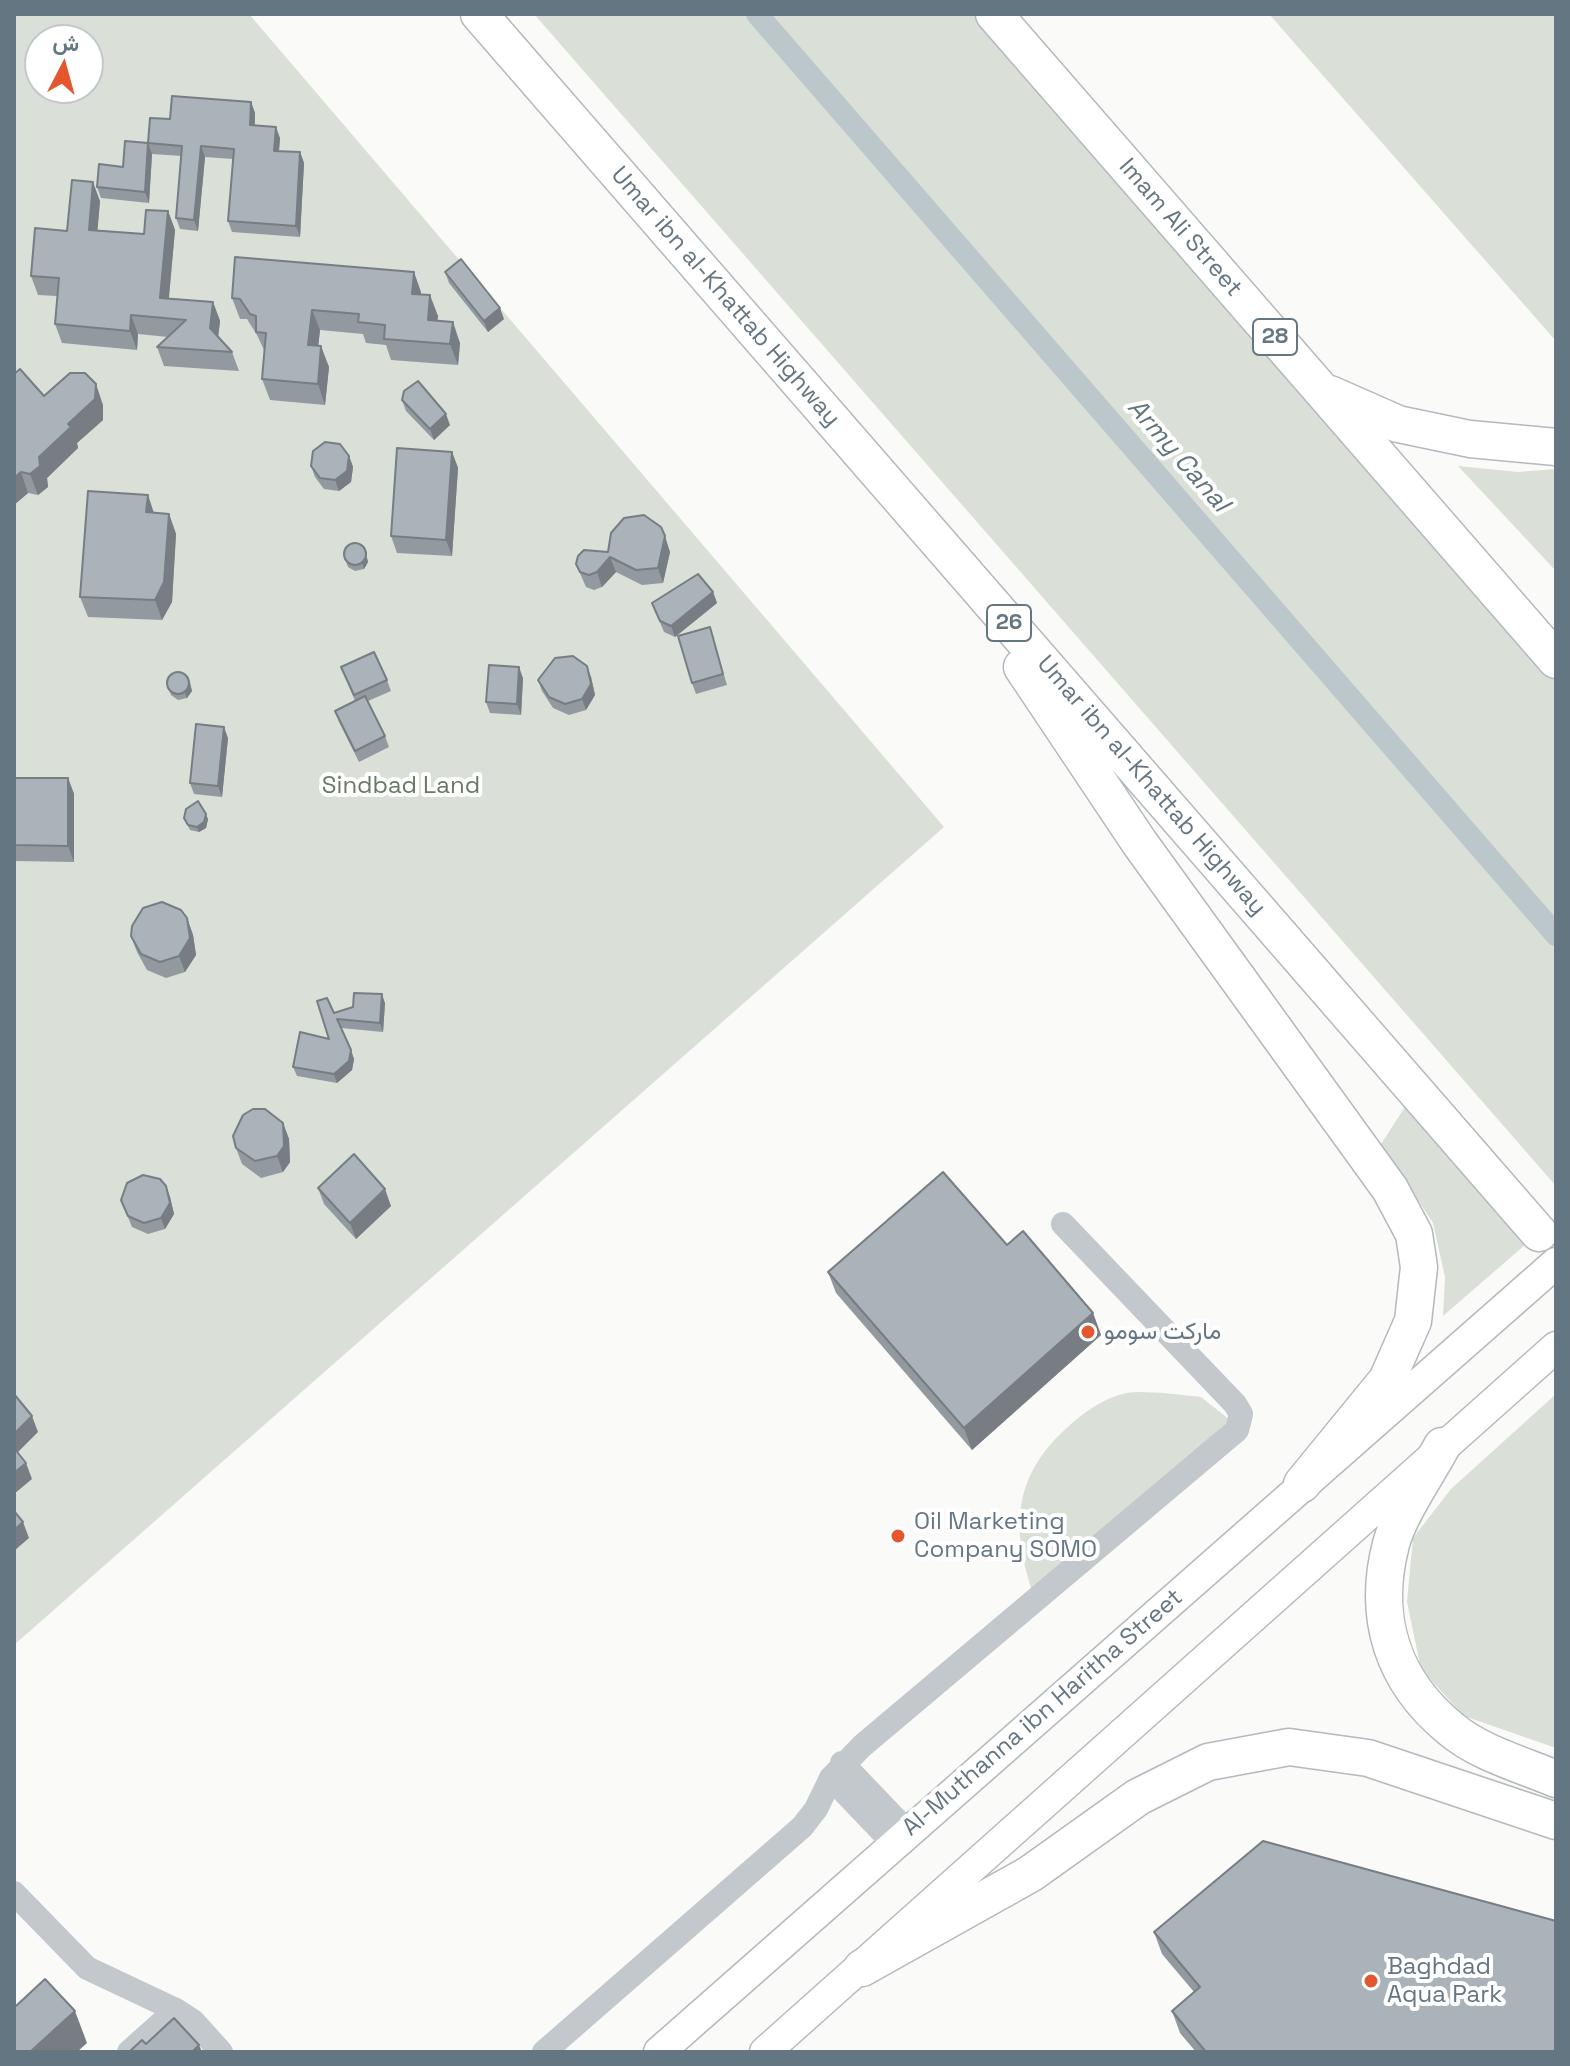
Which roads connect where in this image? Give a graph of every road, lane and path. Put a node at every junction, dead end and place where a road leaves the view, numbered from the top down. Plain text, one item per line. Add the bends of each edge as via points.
1 (479, 14) edge
2 (994, 14) edge
3 (1322, 391) junction
4 (1556, 447) edge
5 (936, 540) junction
6 (1556, 660) edge
7 (1063, 1224) dead end
8 (1548, 1248) edge
9 (1556, 1347) edge
10 (1454, 1436) junction
11 (1302, 1484) junction
12 (837, 1771) junction
13 (1556, 1779) edge
14 (1556, 1821) edge
15 (901, 1838) junction
16 (14, 1893) edge
17 (862, 1968) junction
18 (176, 2010) junction
19 (129, 2052) edge
20 (221, 2052) edge
21 (544, 2052) edge
22 (659, 2052) edge
23 (765, 2052) edge

1 - 5 highway, Umar ibn al-Khattab Highway / 26
2 - 3 highway, Imam Ali Street / 28
3 - 4 highway via 1398,424 1470,439
3 - 6 highway, Imam Ali Street / 28
5 - 8 highway, Umar ibn al-Khattab Highway / 26
5 - 11 highway via 1139,842 1390,1189 1414,1234 1419,1267 1413,1321 1387,1380
7 - 12 street via 1235,1404 1240,1425
8 - 11 main road, Al-Muthanna ibn Haritha Street via 1428,1375
9 - 10 main road
10 - 13 highway via 1391,1541 1382,1601 1391,1652 1417,1696 1453,1731
10 - 17 main road
11 - 15 main road, Al-Muthanna ibn Haritha Street
12 - 15 street
12 - 21 street via 802,1827
14 - 17 highway via 1368,1758 1289,1747 1208,1762 1138,1797 1030,1874
15 - 22 main road, Al-Muthanna ibn Haritha Street
16 - 18 street via 87,1968
17 - 23 main road
18 - 19 street
18 - 20 street

